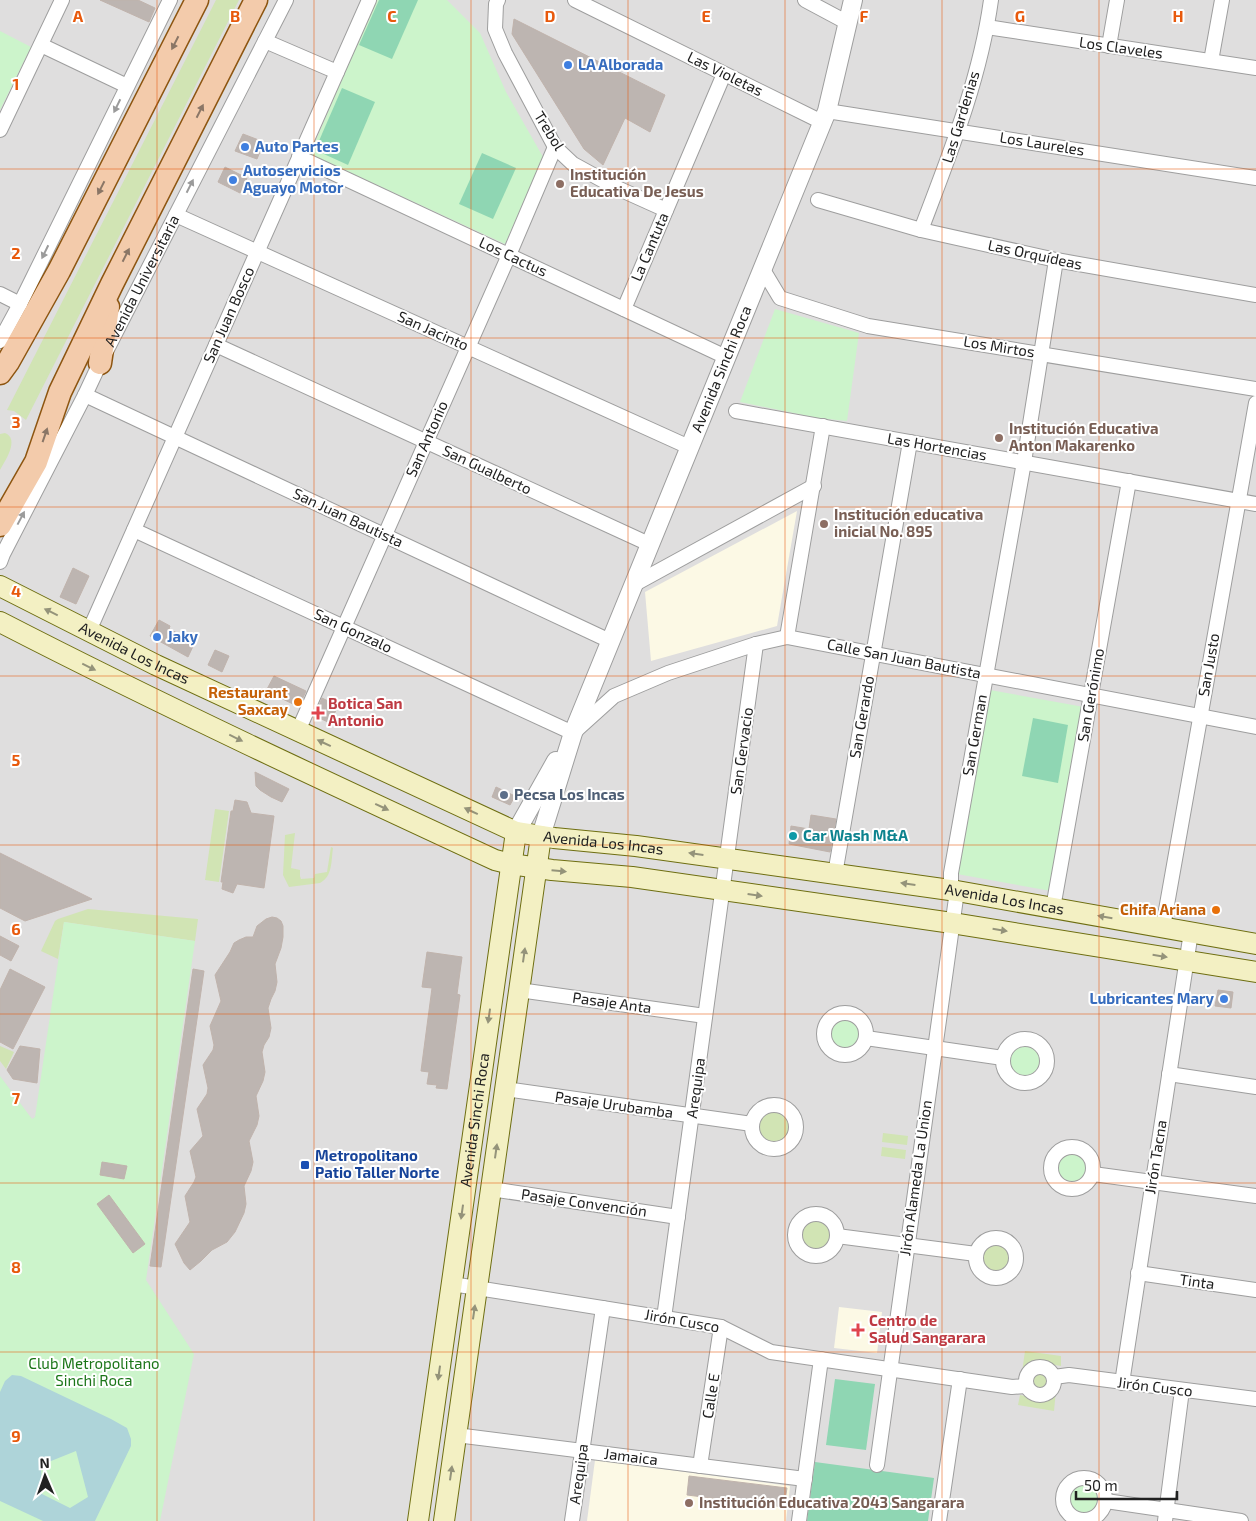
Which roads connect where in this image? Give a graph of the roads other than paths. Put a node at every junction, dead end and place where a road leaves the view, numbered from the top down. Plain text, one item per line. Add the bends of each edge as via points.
1 (62, 0) edge
2 (170, 0) edge
3 (197, 0) edge
4 (256, 0) edge
5 (286, 0) edge
6 (369, 0) edge
7 (498, 0) edge
8 (574, 0) edge
9 (805, 0) edge
10 (853, 0) edge
11 (991, 0) edge
12 (1117, 0) edge
13 (1222, 0) edge
14 (848, 23) junction
15 (987, 28) junction
16 (265, 41) junction
17 (41, 45) junction
18 (1109, 46) junction
19 (1211, 61) junction
20 (1256, 68) edge
21 (337, 72) junction
22 (724, 74) junction
23 (127, 86) junction
24 (825, 116) junction
25 (0, 130) edge
26 (959, 131) junction
27 (555, 147) junction
28 (299, 158) junction
29 (1256, 178) edge
30 (818, 200) dead end
31 (666, 210) junction
32 (176, 215) junction
33 (921, 230) junction
34 (258, 251) junction
35 (509, 255) junction
36 (1056, 260) junction
37 (762, 268) junction
38 (59, 271) junction
39 (112, 284) junction
40 (0, 294) edge
41 (1256, 295) edge
42 (20, 304) junction
43 (624, 309) junction
44 (0, 341) edge
45 (216, 345) junction
46 (468, 347) junction
47 (0, 352) edge
48 (1041, 354) junction
49 (726, 357) junction
50 (100, 363) junction
51 (0, 374) edge
52 (1256, 390) edge
53 (85, 395) junction
54 (1256, 403) edge
55 (736, 410) dead end
56 (824, 426) junction
57 (175, 437) junction
58 (426, 442) junction
59 (910, 442) junction
60 (689, 447) junction
61 (1024, 462) junction
62 (1129, 481) junction
63 (814, 486) junction
64 (1239, 501) junction
65 (1256, 504) edge
66 (0, 525) edge
67 (134, 530) junction
68 (384, 535) junction
69 (649, 544) junction
70 (0, 562) edge
71 (2, 584) edge
72 (633, 585) junction
73 (0, 622) edge
74 (343, 627) junction
75 (89, 630) junction
76 (787, 637) junction
77 (610, 640) junction
78 (756, 644) junction
79 (874, 654) junction
80 (156, 665) junction
81 (986, 675) junction
82 (143, 693) junction
83 (1091, 695) junction
84 (1200, 716) junction
85 (1256, 727) edge
86 (298, 730) junction
87 (572, 733) junction
88 (516, 832) junction
89 (541, 836) junction
90 (727, 859) junction
91 (511, 864) junction
92 (536, 867) junction
93 (834, 874) junction
94 (722, 890) junction
95 (954, 891) junction
96 (1053, 908) junction
97 (952, 922) junction
98 (1163, 927) junction
99 (1191, 932) junction
100 (1256, 944) edge
101 (1186, 961) junction
102 (1256, 972) edge
103 (519, 990) junction
104 (705, 1016) junction
105 (866, 1038) dead end
106 (934, 1048) junction
107 (1004, 1058) dead end
108 (1169, 1074) junction
109 (1256, 1087) edge
110 (505, 1089) junction
111 (692, 1116) junction
112 (752, 1124) dead end
113 (1093, 1174) dead end
114 (1152, 1182) junction
115 (491, 1189) junction
116 (1256, 1196) edge
117 (678, 1217) junction
118 (837, 1236) dead end
119 (907, 1245) junction
120 (976, 1254) dead end
121 (1138, 1273) junction
122 (452, 1284) junction
123 (477, 1288) junction
124 (1256, 1290) edge
125 (603, 1308) junction
126 (664, 1318) junction
127 (722, 1327) junction
128 (822, 1359) junction
129 (890, 1369) junction
130 (1054, 1377) junction
131 (960, 1379) junction
132 (1122, 1383) junction
133 (1026, 1386) junction
134 (1182, 1390) junction
135 (1256, 1399) edge
136 (456, 1435) junction
137 (582, 1451) junction
138 (877, 1465) dead end
139 (700, 1466) junction
140 (805, 1479) junction
141 (1106, 1501) dead end
142 (1166, 1516) edge
143 (418, 1521) edge
144 (444, 1521) edge
145 (572, 1521) edge
146 (799, 1521) edge
147 (939, 1521) edge
148 (1242, 1521) edge

1 - 17 street
2 - 23 street
3 -> 38 main road
39 -> 4 main road, Avenida Universitaria
5 - 16 street, Avenida Universitaria
6 - 21 street, San Juan Bosco
7 - 27 street, Trebol via 495,29
8 - 22 street, Las Violetas
9 - 14 street
10 - 14 street, Avenida Sinchi Roca
11 - 15 street, Las Gardenias
12 - 18 street
13 - 19 street
14 - 24 street, Avenida Sinchi Roca
15 - 18 street, Los Claveles
15 - 26 street, Las Gardenias
16 - 21 street
32 -> 16 street, Avenida Universitaria
17 - 23 street
17 - 25 street
18 - 19 street, Los Claveles
19 - 20 street, Los Claveles
21 - 28 street, San Juan Bosco
22 - 24 street, Las Violetas
22 - 31 street, La Cantuta
23 -> 42 street
24 - 26 street, Los Laureles
24 - 37 street, Avenida Sinchi Roca
26 - 29 street, Los Laureles
26 - 33 street, Las Gardenias
27 - 31 street, Trebol via 573,164
27 - 35 street, San Antonio
28 - 34 street, San Juan Bosco
28 - 35 street, Los Cactus
30 - 33 street, Las Orquídeas
31 - 43 street, La Cantuta
32 - 34 street, San Jacinto
32 - 50 street, Avenida Universitaria
33 - 36 street, Las Orquídeas
34 - 45 street, San Juan Bosco
34 - 46 street, San Jacinto
35 - 43 street, Los Cactus
35 - 46 street, San Antonio
36 - 41 street, Las Orquídeas
36 - 48 street, San German
37 - 48 street, Los Mirtos via 780,298 868,326
37 - 49 street, Avenida Sinchi Roca
38 - 47 main road via 35,299
38 - 51 main road
39 - 50 main road
66 -> 39 main road, Avenida Universitaria via 36,462 60,392
40 - 42 street
42 - 44 street
43 - 49 street, Los Cactus
45 - 57 street, San Juan Bosco
45 - 58 street, San Gualberto
46 - 58 street, San Antonio
46 - 60 street, San Jacinto
48 - 52 street, Los Mirtos
48 - 61 street, San German
49 - 60 street, Avenida Sinchi Roca
50 - 53 street, Avenida Universitaria
53 - 57 street, San Juan Bautista
70 -> 53 street, Avenida Universitaria
54 - 64 street, San Justo
55 - 56 street, Las Hortencias
56 - 59 street, Las Hortencias
56 - 63 street
57 - 67 street, San Juan Bosco
57 - 68 street, San Juan Bautista
58 - 68 street, San Antonio
58 - 69 street, San Gualberto
59 - 61 street, Las Hortencias
59 - 79 street, San Gerardo
60 - 69 street, Avenida Sinchi Roca
61 - 62 street, Las Hortencias
61 - 81 street, San German
62 - 64 street, Las Hortencias
62 - 83 street, San Gerónimo
63 - 72 street
63 - 76 street
64 - 65 street, Las Hortencias
64 - 84 street, San Justo
67 - 74 street, San Gonzalo
67 - 75 street, San Juan Bosco
68 - 74 street, San Antonio
68 - 77 street, San Juan Bautista
69 - 72 street, Avenida Sinchi Roca
75 -> 71 main road, Avenida Los Incas
72 - 77 street, Avenida Sinchi Roca
73 -> 82 main road, Avenida Los Incas
74 - 86 street, San Antonio
74 - 87 street, San Gonzalo
75 - 80 main road, Avenida Los Incas
76 - 78 street, Calle San Juan Bautista
76 - 79 street, Calle San Juan Bautista
77 - 87 street, Avenida Sinchi Roca
78 - 87 street, Calle San Juan Bautista via 668,673 614,696
78 - 90 street, San Gervacio
79 - 81 street, Calle San Juan Bautista
79 - 93 street, San Gerardo
80 - 82 main road
80 - 86 main road, Avenida Los Incas
81 - 83 street, Calle San Juan Bautista
81 - 95 street, San German via 950,873
82 -> 91 main road, Avenida Los Incas via 486,856
83 - 84 street, Calle San Juan Bautista
83 - 96 street, San Gerónimo
84 - 85 street, Calle San Juan Bautista
84 - 98 street, San Justo
88 -> 86 main road, Avenida Los Incas
87 - 88 street, Avenida Sinchi Roca
87 - 89 street, Avenida Sinchi Roca
88 - 89 main road, Avenida Los Incas
88 - 91 main road, Avenida Sinchi Roca
90 -> 89 main road, Avenida Los Incas
89 - 92 main road, Avenida Sinchi Roca
90 - 93 main road, Avenida Los Incas
90 - 94 street, Arequipa
91 - 92 main road, Avenida Los Incas
91 -> 122 main road, Avenida Sinchi Roca
92 -> 94 main road, Avenida Los Incas
103 -> 92 main road, Avenida Sinchi Roca
95 -> 93 main road, Avenida Los Incas
94 -> 97 main road, Avenida Los Incas
94 - 104 street, Arequipa
95 - 96 main road, Avenida Los Incas
95 - 97 street, Jirón Alameda La Union
98 -> 96 main road, Avenida Los Incas
97 -> 101 main road, Avenida Los Incas
97 - 106 street, Jirón Alameda La Union
98 - 99 main road, Avenida Los Incas
99 - 100 main road, Avenida Los Incas
99 - 101 street, Jirón Tacna
101 - 102 main road, Avenida Los Incas
101 - 108 street, Jirón Tacna
103 - 104 street, Pasaje Anta
103 - 110 main road, Avenida Sinchi Roca
104 - 111 street, Arequipa
105 - 106 street
106 - 107 street
106 - 119 street, Jirón Alameda La Union
108 - 109 street
108 - 114 street, Jirón Tacna
110 - 111 street, Pasaje Urubamba
115 -> 110 main road, Avenida Sinchi Roca
111 - 112 street, Pasaje Urubamba
111 - 117 street, Arequipa
113 - 114 street
114 - 116 street
114 - 121 street, Jirón Tacna
115 - 117 street, Pasaje Convención
115 - 123 main road, Avenida Sinchi Roca
117 - 126 street, Arequipa
118 - 119 street
119 - 120 street
119 - 129 street, Jirón Alameda La Union
121 - 124 street, Tinta
121 - 132 street, Jirón Tacna
122 - 123 street, Jirón Cusco
122 -> 143 main road, Avenida Sinchi Roca
123 - 125 street, Jirón Cusco
136 -> 123 main road, Avenida Sinchi Roca
125 - 126 street, Jirón Cusco
125 - 137 street, Arequipa
126 - 127 street, Jirón Cusco
127 - 128 street, Jirón Cusco via 771,1352
127 - 139 street, Calle E
128 - 129 street, Jirón Cusco
128 - 140 street
129 - 131 street, Jirón Cusco
129 - 138 street, Jirón Alameda La Union
130 - 132 street, Jirón Cusco via 1069,1375
130 - 133 street via 1045,1368 1036,1368 1028,1373
130 - 133 street via 1053,1387 1042,1396 1032,1394
131 - 133 street, Jirón Cusco
131 - 147 street
132 - 134 street, Jirón Cusco
134 - 135 street, Jirón Cusco
134 - 142 street
136 - 137 street, Jamaica
144 -> 136 main road, Avenida Sinchi Roca
137 - 139 street, Jamaica
137 - 145 street, Arequipa
139 - 140 street, Jamaica
140 - 146 street
141 - 142 street
142 - 148 street

